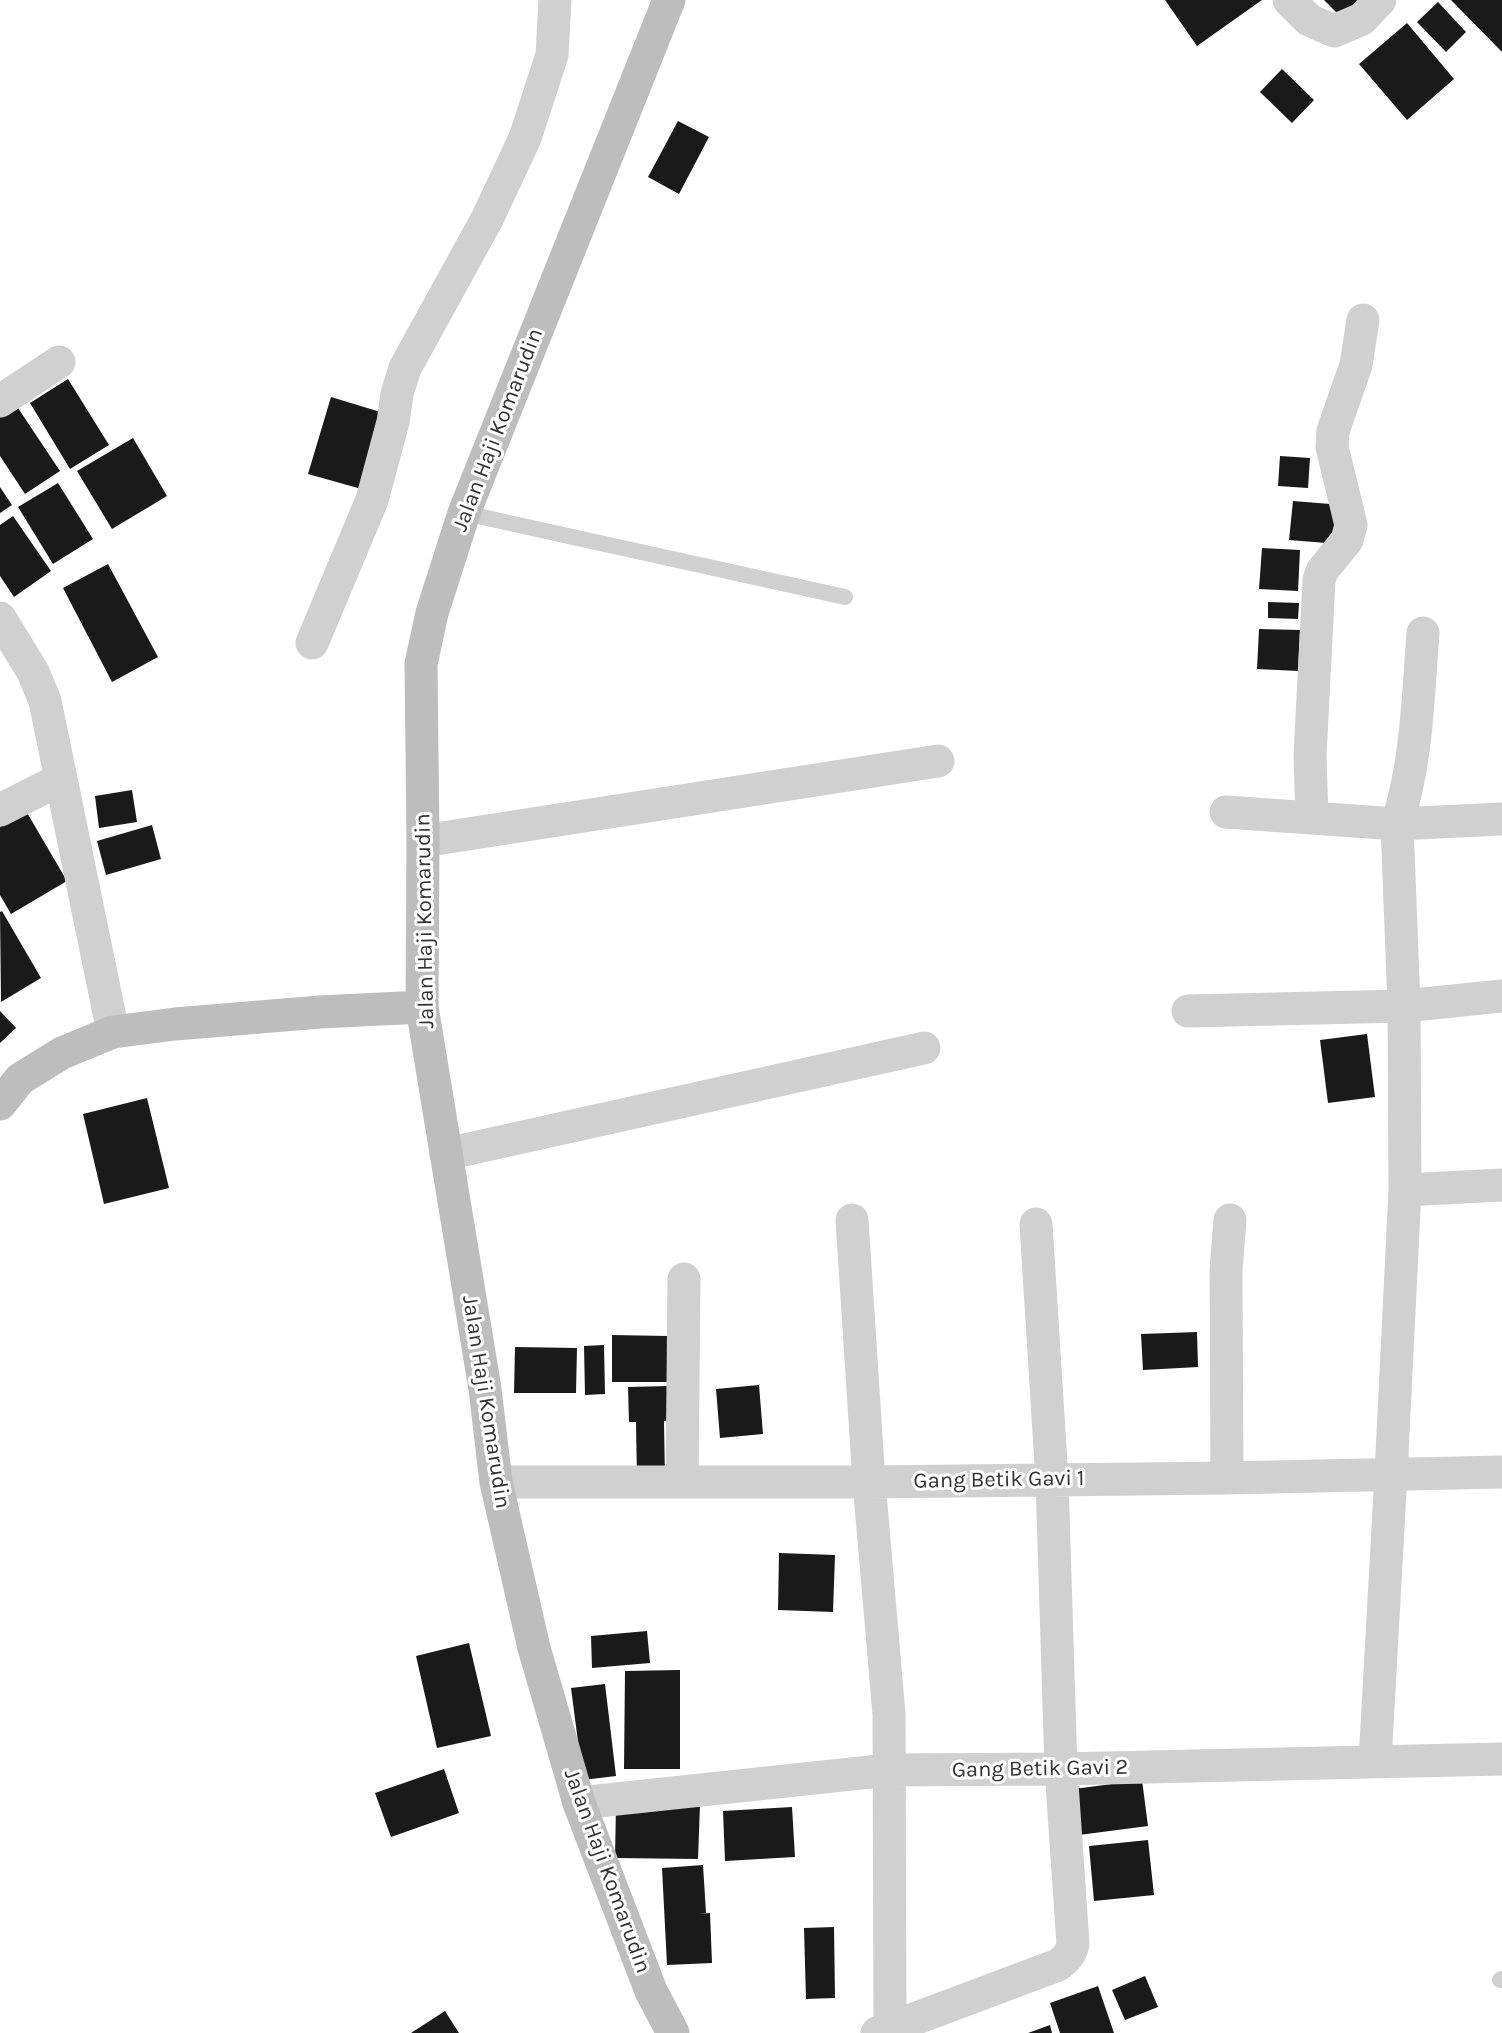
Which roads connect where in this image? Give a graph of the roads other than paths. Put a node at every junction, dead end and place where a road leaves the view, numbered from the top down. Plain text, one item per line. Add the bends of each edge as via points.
1 (555, 0) edge
2 (669, 0) edge
3 (1289, 0) edge
4 (1380, 0) edge
5 (1363, 320) dead end
6 (59, 362) dead end
7 (0, 401) edge
8 (464, 513) junction
9 (845, 597) dead end
10 (0, 618) edge
11 (1423, 633) dead end
12 (312, 643) dead end
13 (938, 761) dead end
14 (61, 778) junction
15 (0, 810) edge
16 (1226, 812) dead end
17 (1312, 818) junction
18 (1502, 819) edge
19 (1397, 824) junction
20 (423, 841) junction
21 (1502, 996) edge
22 (1404, 1006) junction
23 (422, 1007) junction
24 (1188, 1011) dead end
25 (113, 1032) junction
26 (924, 1048) dead end
27 (0, 1104) edge
28 (447, 1154) junction
29 (1502, 1185) edge
30 (1405, 1190) junction
31 (852, 1220) dead end
32 (1230, 1220) dead end
33 (1036, 1224) dead end
34 (684, 1279) dead end
35 (1502, 1472) edge
36 (1391, 1474) junction
37 (1227, 1478) junction
38 (1052, 1480) junction
39 (495, 1482) junction
40 (682, 1482) junction
41 (868, 1482) junction
42 (1502, 1759) edge
43 (1375, 1762) junction
44 (1061, 1769) junction
45 (889, 1770) junction
46 (579, 1803) junction
47 (884, 2031) edge
48 (673, 2033) edge

1 - 12 street via 552,55 525,138 487,219 405,368 372,500
2 - 8 street, Jalan Haji Komarudin
3 - 4 street via 1309,20 1334,31 1362,19
5 - 17 street via 1356,365 1333,431 1333,455 1352,525 1347,540 1318,580 1310,756
6 - 7 street
8 - 9 lane
8 - 20 street, Jalan Haji Komarudin via 432,613 421,664
10 - 14 street via 45,701
11 - 19 street via 1412,767
13 - 20 street
14 - 15 street
14 - 25 street
16 - 17 street
17 - 19 street
18 - 19 street
19 - 22 street
20 - 23 street, Jalan Haji Komarudin
21 - 22 street
22 - 24 street
22 - 30 street
23 - 25 street via 320,1012
23 - 28 street, Jalan Haji Komarudin
25 - 27 street via 62,1053 20,1079
26 - 28 street
28 - 39 street, Jalan Haji Komarudin via 485,1389
29 - 30 street
30 - 36 street
31 - 41 street
32 - 37 street via 1226,1269
33 - 38 street
34 - 40 street
35 - 36 street, Gang Betik Gavi 1
36 - 37 street, Gang Betik Gavi 1
36 - 43 street
37 - 38 street, Gang Betik Gavi 1
38 - 41 street, Gang Betik Gavi 1
38 - 44 street
39 - 40 street, Gang Betik Gavi 1
39 - 46 street, Jalan Haji Komarudin via 534,1648
40 - 41 street, Gang Betik Gavi 1
41 - 45 street via 889,1714
42 - 43 street, Gang Betik Gavi 2
43 - 44 street, Gang Betik Gavi 2
44 - 45 street, Gang Betik Gavi 2
44 - 47 street via 1073,1944 1067,1958 1058,1965
45 - 46 street, Gang Betik Gavi 2
45 - 47 street
46 - 48 street, Jalan Haji Komarudin via 651,1991

